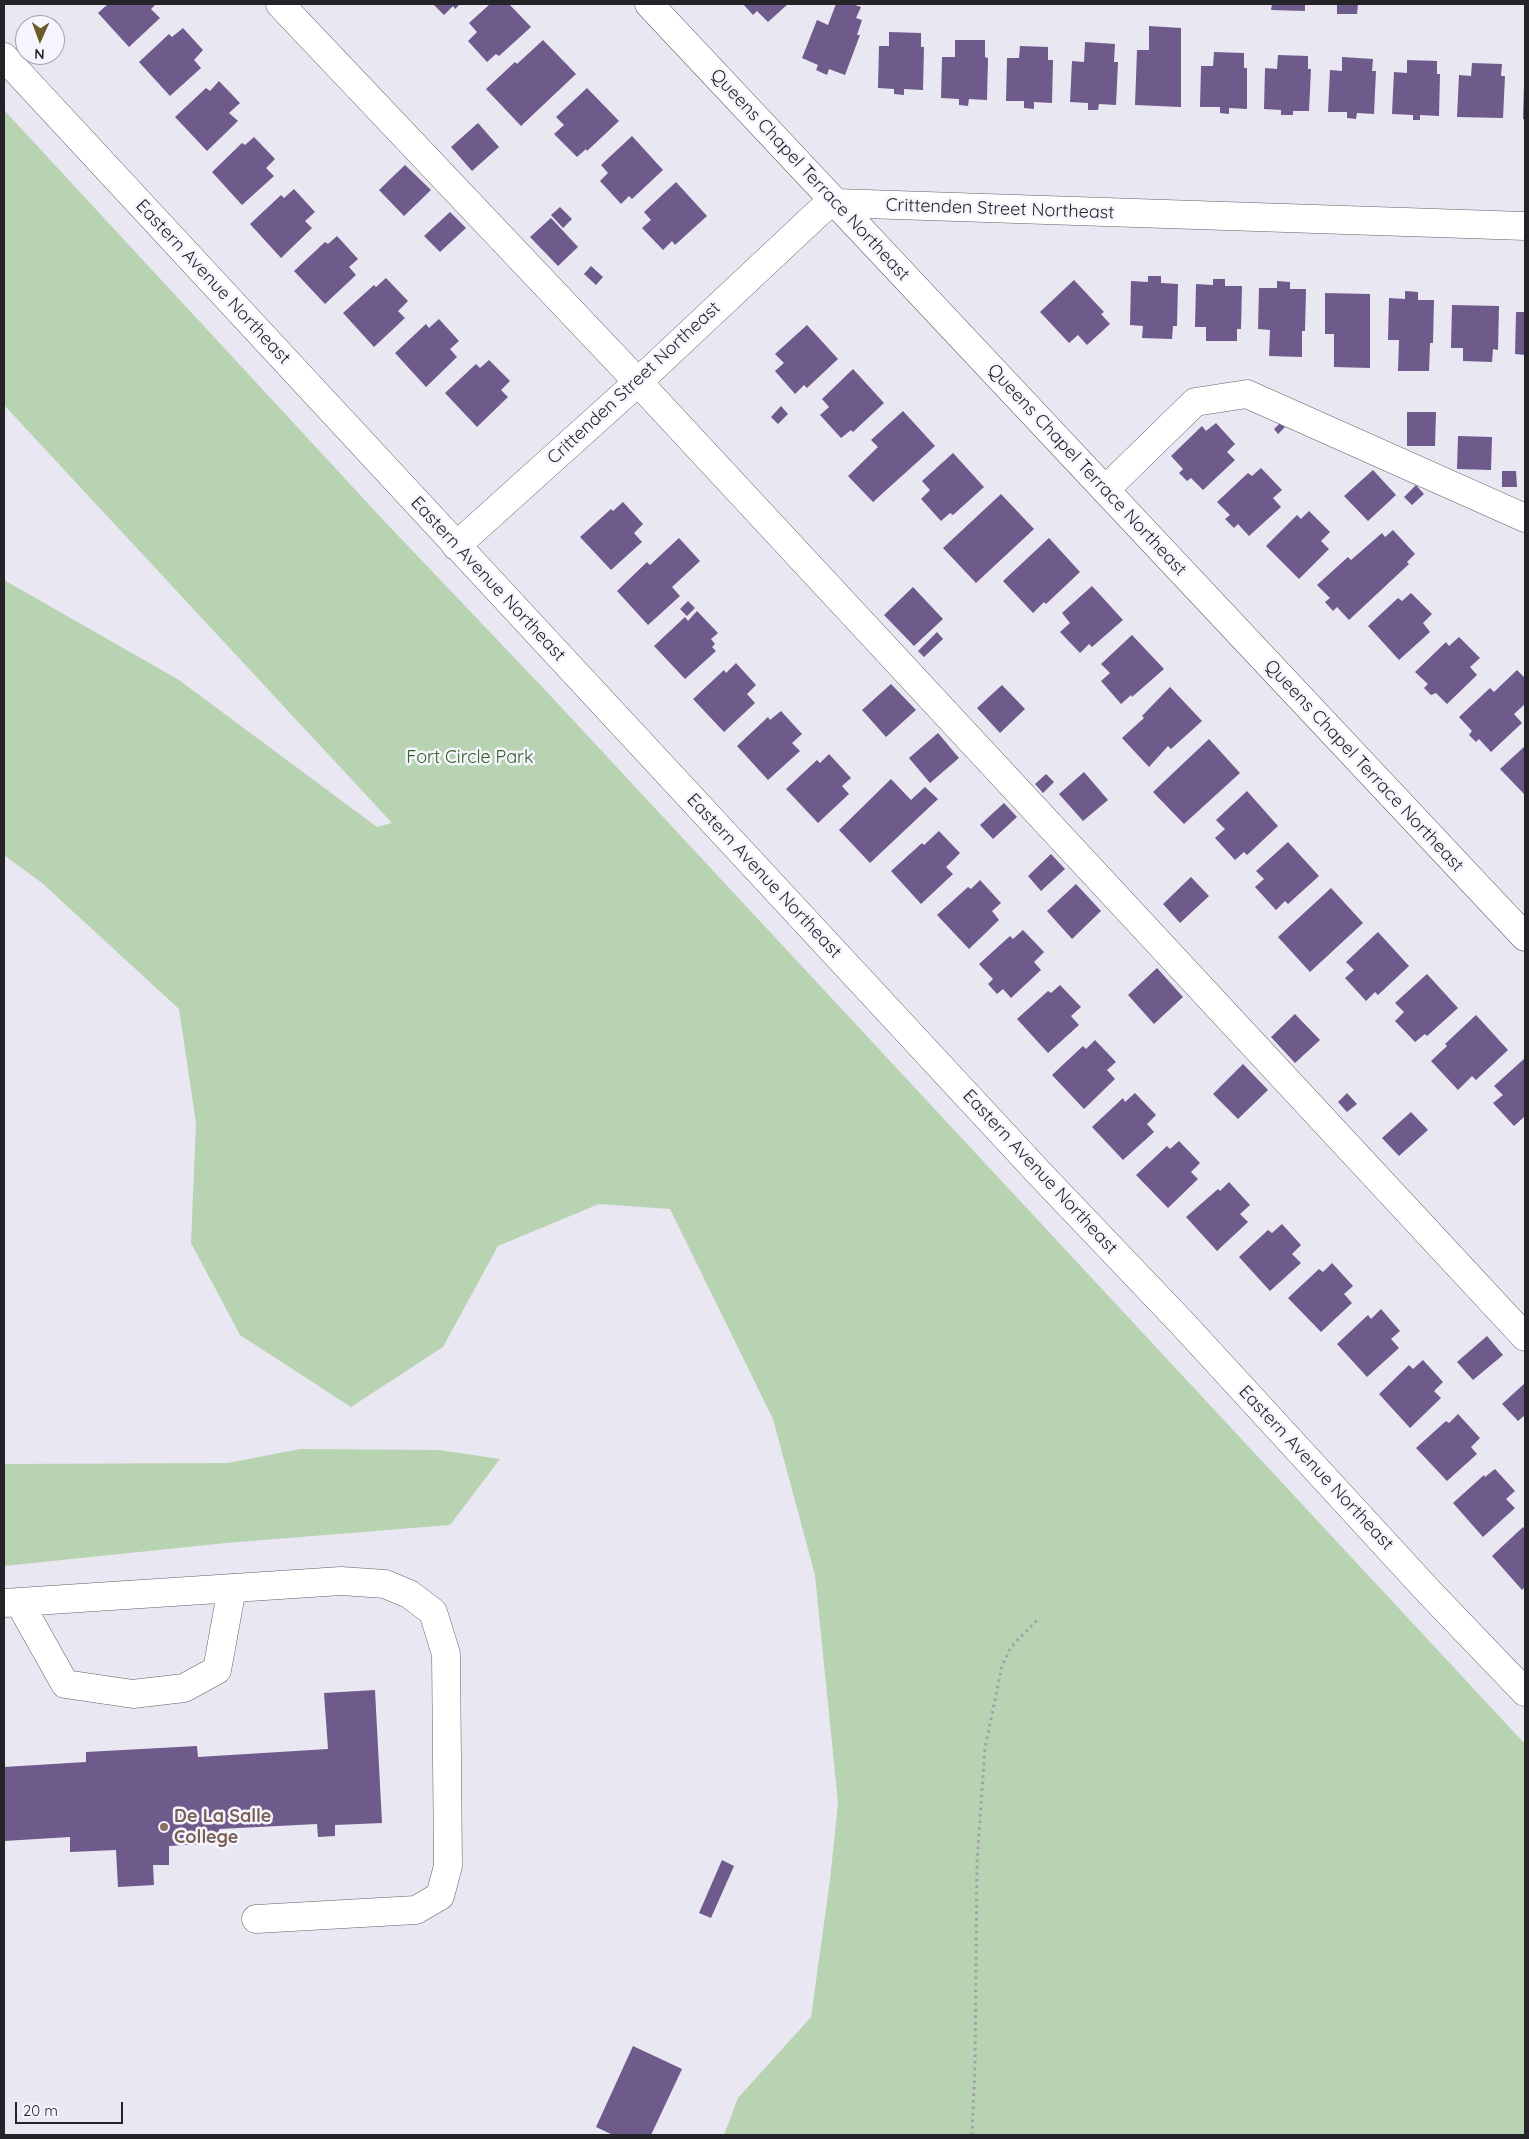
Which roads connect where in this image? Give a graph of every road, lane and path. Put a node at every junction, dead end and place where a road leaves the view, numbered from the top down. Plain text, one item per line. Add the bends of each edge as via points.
1 (280, 4) edge
2 (649, 4) edge
3 (4, 57) edge
4 (836, 203) junction
5 (1525, 226) edge
6 (638, 382) junction
7 (1105, 490) junction
8 (1525, 518) edge
9 (456, 546) junction
10 (1525, 937) edge
11 (1525, 1337) edge
12 (232, 1588) junction
13 (11, 1603) edge
14 (1037, 1620) dead end
15 (1525, 1692) edge
16 (256, 1918) dead end
17 (972, 2135) edge

1 - 6 street
2 - 4 street, Queens Chapel Terrace Northeast
3 - 9 street, Eastern Avenue Northeast
4 - 5 street, Crittenden Street Northeast
4 - 6 street, Crittenden Street Northeast via 816,215
4 - 7 street, Queens Chapel Terrace Northeast
6 - 9 street, Crittenden Street Northeast
6 - 11 street
7 - 8 street via 1195,402 1247,394
7 - 10 street, Queens Chapel Terrace Northeast
9 - 15 street, Eastern Avenue Northeast
12 - 13 street
12 - 13 street via 217,1670 184,1688 133,1694 65,1684
12 - 16 street via 340,1581 385,1584 410,1594 433,1612 446,1654 448,1866 440,1896 416,1910
14 - 17 path via 1011,1648 1002,1666 985,1748 977,1862

